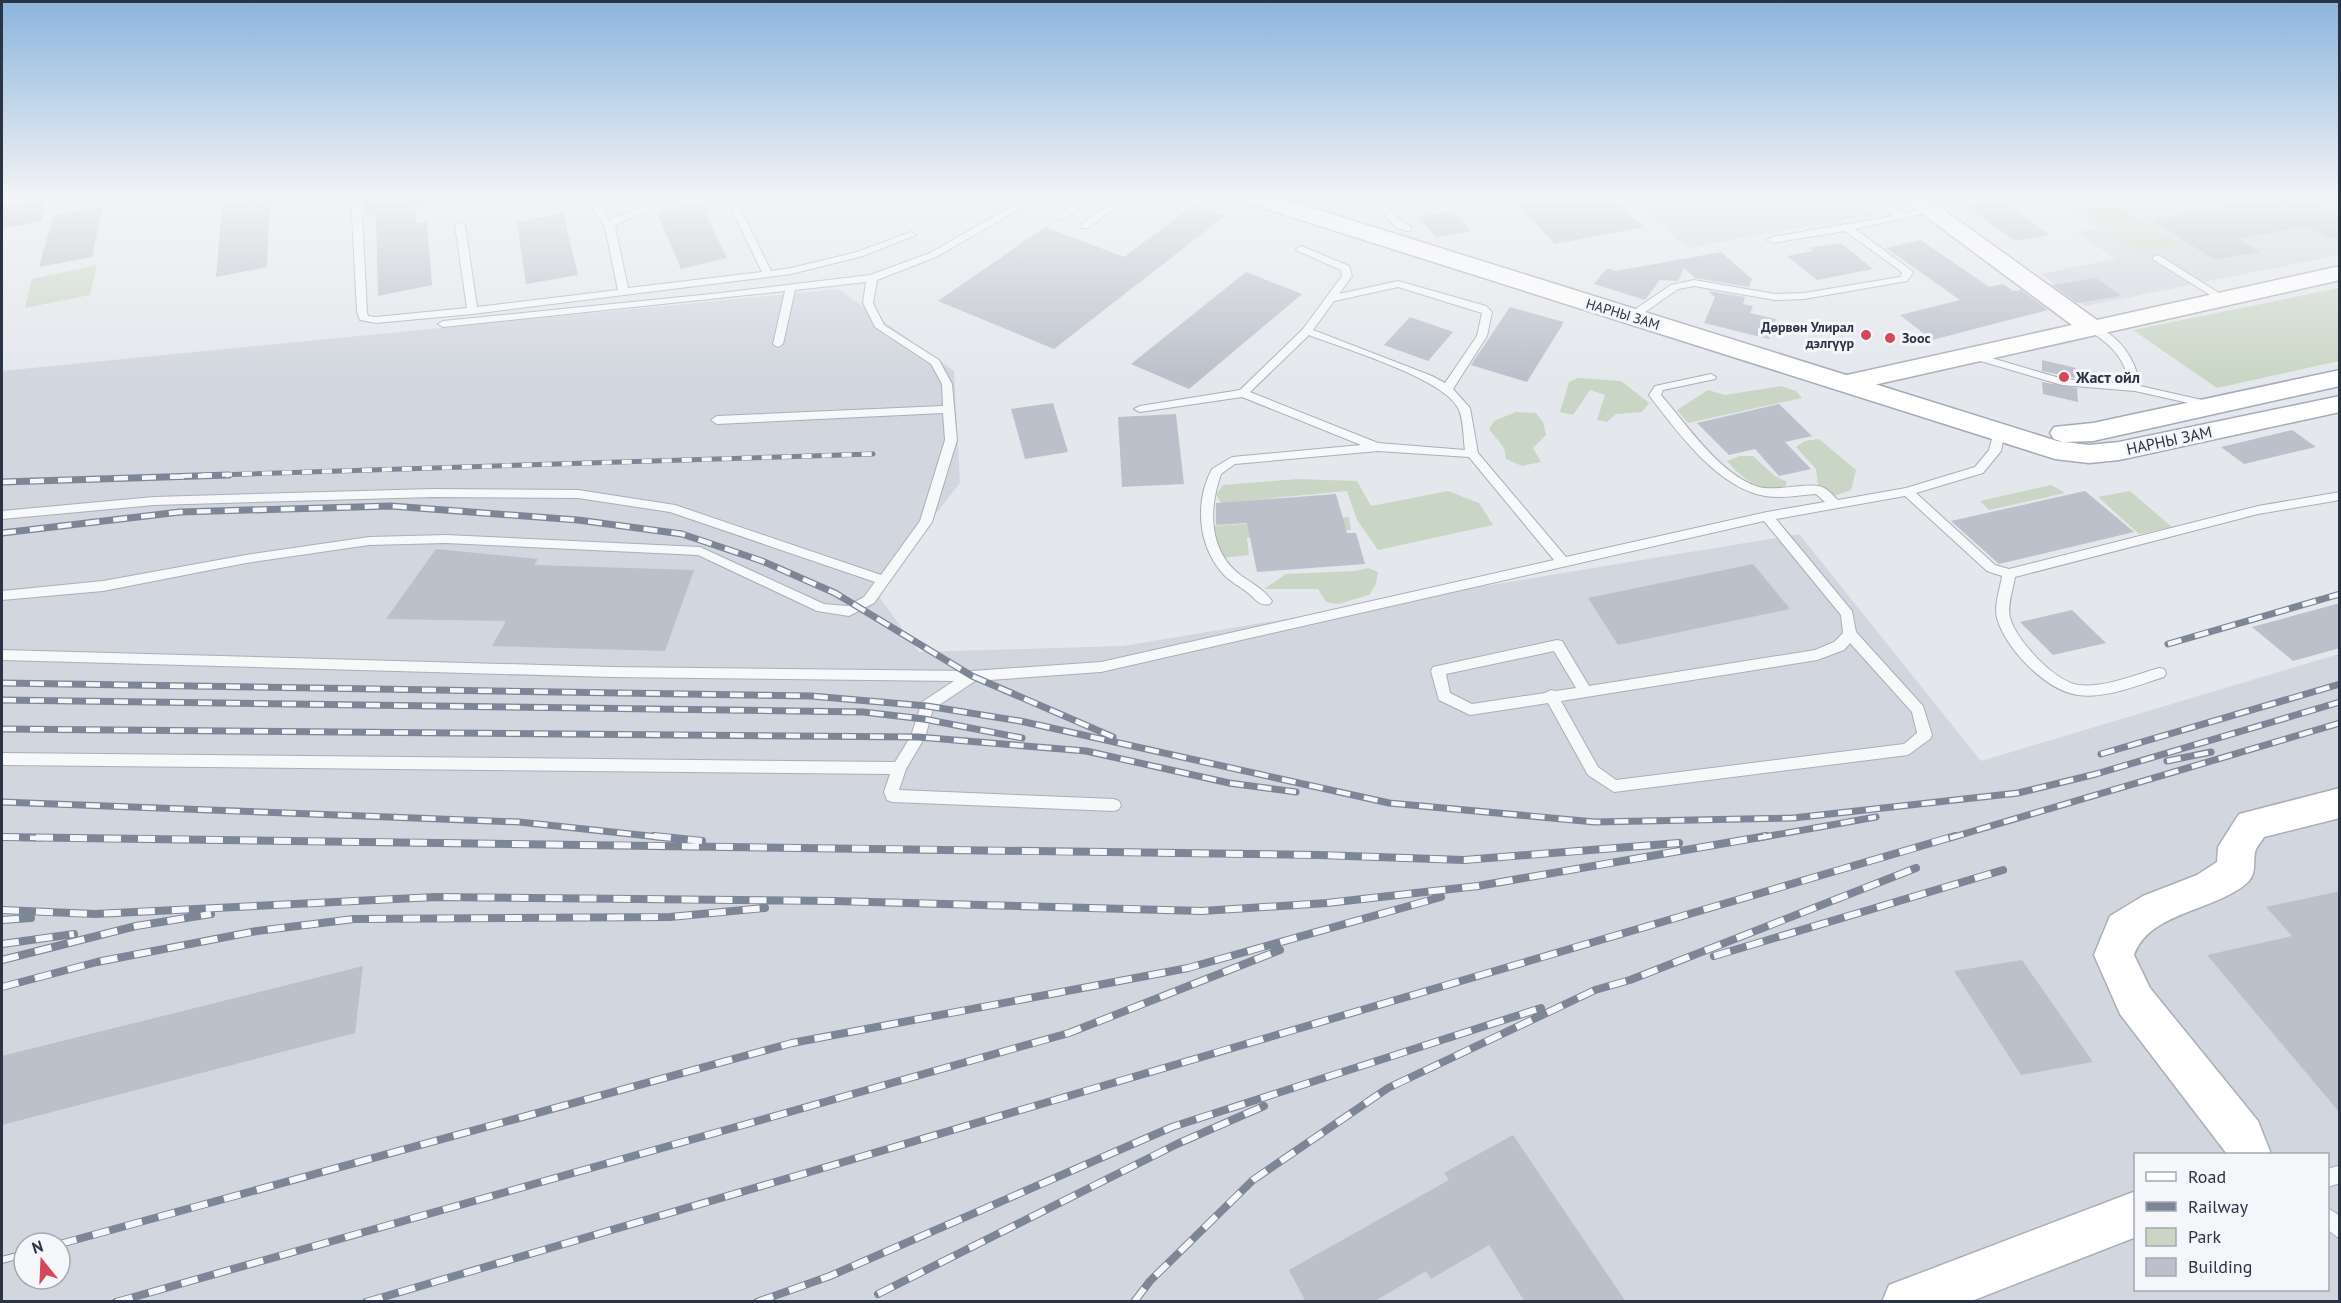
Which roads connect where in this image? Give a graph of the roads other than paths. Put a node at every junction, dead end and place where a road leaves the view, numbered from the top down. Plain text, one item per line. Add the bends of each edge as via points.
1 (359, 256) edge
2 (464, 256) edge
3 (616, 256) edge
4 (759, 256) edge
5 (852, 256) edge
6 (931, 256) edge
7 (1316, 256) edge
8 (1439, 256) edge
9 (1885, 256) edge
10 (1992, 256) edge
11 (2157, 258) dead end
12 (2340, 273) edge
13 (768, 274) junction
14 (872, 278) junction
15 (791, 287) junction
16 (624, 292) junction
17 (1333, 298) junction
18 (2222, 298) junction
19 (472, 311) junction
20 (1637, 318) junction
21 (443, 324) dead end
22 (2092, 328) junction
23 (1306, 331) junction
24 (778, 344) dead end
25 (1968, 354) junction
26 (1711, 377) dead end
27 (2340, 378) edge
28 (1847, 383) junction
29 (2135, 388) junction
30 (1447, 389) junction
31 (1242, 393) junction
32 (2214, 405) junction
33 (2335, 408) edge
34 (1140, 409) dead end
35 (949, 410) junction
36 (717, 420) dead end
37 (1999, 431) junction
38 (1378, 447) junction
39 (1472, 454) junction
40 (1907, 492) junction
41 (2340, 496) edge
42 (1836, 504) junction
43 (2, 515) edge
44 (1767, 516) junction
45 (1563, 562) junction
46 (2009, 574) junction
47 (883, 580) junction
48 (2, 596) edge
49 (1265, 601) dead end
50 (1850, 634) junction
51 (2, 655) edge
52 (2159, 673) dead end
53 (972, 676) junction
54 (1584, 690) junction
55 (1551, 695) junction
56 (2, 759) edge
57 (899, 768) junction
58 (2340, 803) edge
59 (1114, 805) dead end
60 (2247, 1153) edge
61 (2134, 1215) edge
62 (2329, 1218) edge
63 (2340, 1230) edge
64 (1906, 1302) edge

1 - 19 lane via 364,318
2 - 19 lane
3 - 16 lane
4 - 13 lane
5 - 13 lane
6 - 14 lane
7 - 17 lane via 1346,268 1347,276
8 - 20 main road, НАРНЫ ЗАМ
9 - 20 lane via 1908,273 1903,279 1804,296 1775,297 1694,283 1675,287 1641,310
10 - 22 main road
11 - 18 lane
12 - 18 main road
13 - 16 lane
14 - 15 lane
14 - 35 lane via 868,303 880,327 934,362 947,384
15 - 21 lane
15 - 24 lane
16 - 19 lane
17 - 23 lane
17 - 30 lane via 1398,284 1482,308 1487,312 1482,336
18 - 22 main road
20 - 28 main road, НАРНЫ ЗАМ
22 - 25 main road
22 - 29 lane via 2117,344 2133,367
23 - 30 lane
23 - 31 lane
25 - 28 main road
25 - 29 lane via 2062,382
26 - 42 lane via 1659,388 1655,395 1726,474 1745,486 1767,493 1819,490
27 - 32 main road, НАРНЫ ЗАМ
28 - 37 main road, НАРНЫ ЗАМ
29 - 32 lane
30 - 39 lane via 1464,408
31 - 34 lane
31 - 38 lane
32 - 37 main road, НАРНЫ ЗАМ via 2093,432
33 - 37 main road, НАРНЫ ЗАМ via 2089,454 2055,450
35 - 36 lane
35 - 47 lane via 951,440 926,522
37 - 40 lane via 1995,451 1978,470
38 - 39 lane
38 - 49 lane via 1232,461 1216,472 1205,508 1217,559
39 - 45 lane
40 - 42 lane
40 - 46 lane via 1991,568
41 - 46 lane via 2258,510
42 - 44 lane
43 - 47 lane via 153,501 432,493 578,494 671,508
44 - 45 lane
44 - 50 lane via 1847,614
45 - 53 lane via 1101,667
46 - 52 lane via 2003,618 2023,651 2052,679 2075,690 2099,690
47 - 48 lane via 869,600 849,611 822,608 700,551 446,538 369,541 103,586
50 - 54 lane via 1839,646 1817,655
50 - 55 lane via 1918,710 1926,735 1908,749 1614,786 1593,771
51 - 53 lane via 611,672
53 - 57 lane via 927,706 918,737
54 - 55 lane
54 - 55 lane via 1557,645 1438,671 1444,696 1470,710
56 - 57 lane
57 - 59 lane via 891,792 898,799
58 - 60 main road via 2252,825 2237,847 2236,870 2211,887 2157,908 2124,928 2114,955 2135,1001 2242,1137
61 - 64 main road
62 - 63 lane

